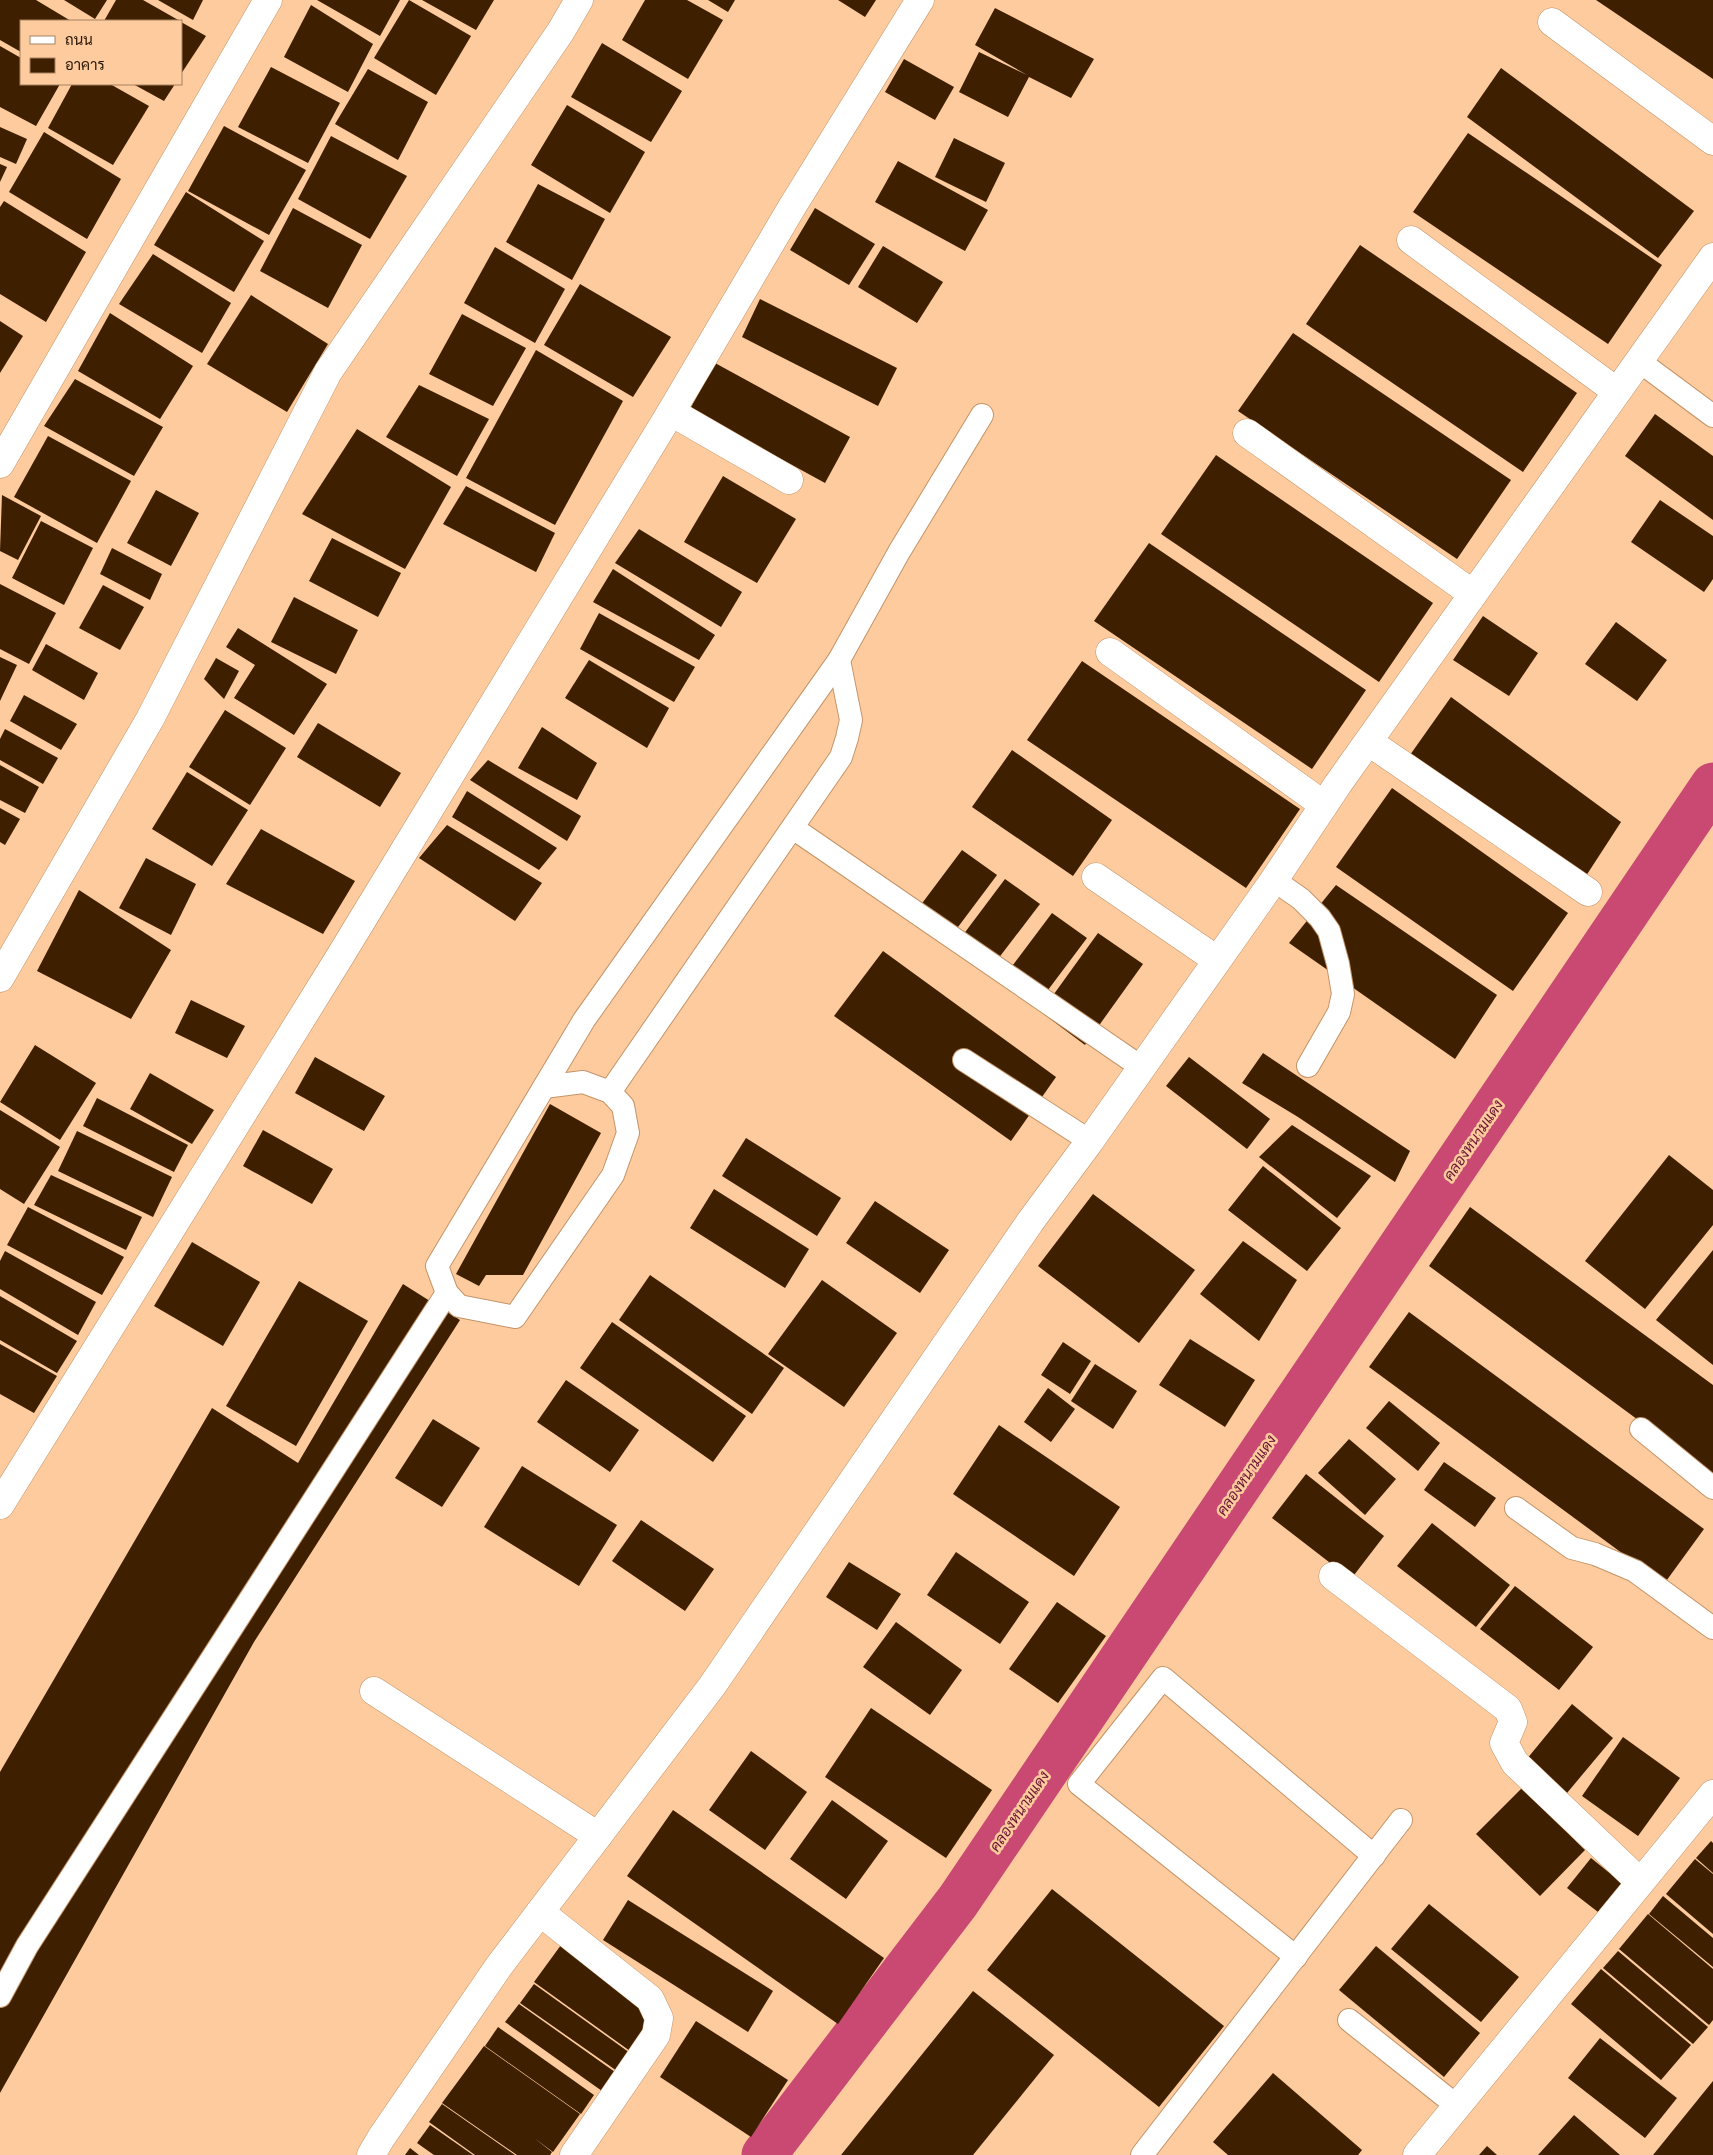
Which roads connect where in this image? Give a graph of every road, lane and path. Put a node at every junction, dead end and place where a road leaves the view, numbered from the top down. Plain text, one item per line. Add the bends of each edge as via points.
1 (268, 0) edge
2 (579, 0) edge
3 (920, 0) edge
4 (1552, 22) dead end
5 (1713, 141) edge
6 (1411, 240) dead end
7 (1713, 257) edge
8 (1639, 361) junction
9 (1616, 391) junction
10 (671, 412) junction
11 (982, 415) dead end
12 (1713, 416) edge
13 (1247, 433) dead end
14 (0, 464) edge
15 (789, 480) dead end
16 (1473, 594) junction
17 (1110, 652) dead end
18 (839, 660) junction
19 (1369, 742) junction
20 (1324, 805) junction
21 (793, 828) junction
22 (1096, 877) dead end
23 (1274, 880) junction
24 (1588, 892) dead end
25 (1217, 960) junction
26 (0, 978) edge
27 (964, 1060) dead end
28 (1308, 1066) dead end
29 (1140, 1067) junction
30 (544, 1087) junction
31 (610, 1092) junction
32 (1090, 1141) junction
33 (447, 1293) junction
34 (1641, 1429) dead end
35 (1713, 1488) edge
36 (0, 1505) edge
37 (1516, 1508) dead end
38 (1333, 1576) dead end
39 (1713, 1628) edge
40 (374, 1691) dead end
41 (1713, 1794) edge
42 (1401, 1820) dead end
43 (598, 1836) junction
44 (1374, 1856) junction
45 (1640, 1882) junction
46 (540, 1912) junction
47 (1296, 1957) junction
48 (0, 1996) edge
49 (1349, 2020) dead end
50 (1457, 2106) junction
51 (371, 2155) edge
52 (574, 2155) edge
53 (1142, 2155) edge
54 (1417, 2155) edge

1 - 14 street
2 - 26 street via 328,372 150,719
3 - 10 street
4 - 5 street
6 - 9 street
7 - 8 street
8 - 9 street
8 - 12 lane
9 - 16 street
10 - 15 street
10 - 36 street via 339,958
11 - 18 lane via 899,552
13 - 16 street
16 - 19 street
17 - 20 street
18 - 21 lane via 850,720 847,738 841,757
18 - 30 lane via 584,1020
19 - 20 street
19 - 24 street
20 - 23 street
21 - 29 lane
21 - 31 lane
22 - 25 street
23 - 25 street
23 - 28 lane via 1301,899 1329,931 1338,964 1343,994 1339,1012
25 - 29 street
27 - 32 lane
29 - 32 street
30 - 31 lane via 583,1082
30 - 33 lane via 437,1266
31 - 33 lane via 623,1106 628,1133 612,1175 515,1317 459,1306
32 - 43 street via 1030,1222 712,1686
33 - 48 lane via 27,1946
34 - 35 lane
37 - 39 lane via 1572,1548 1635,1571
38 - 45 street via 1508,1709 1513,1722 1504,1743 1514,1763
40 - 43 street
41 - 45 street
42 - 44 lane
43 - 46 street
44 - 47 lane
44 - 47 lane via 1163,1678 1079,1784
45 - 50 street
46 - 51 street via 499,1966
46 - 52 street via 650,1999 659,2018 656,2035
47 - 53 lane
49 - 50 lane
50 - 54 street

